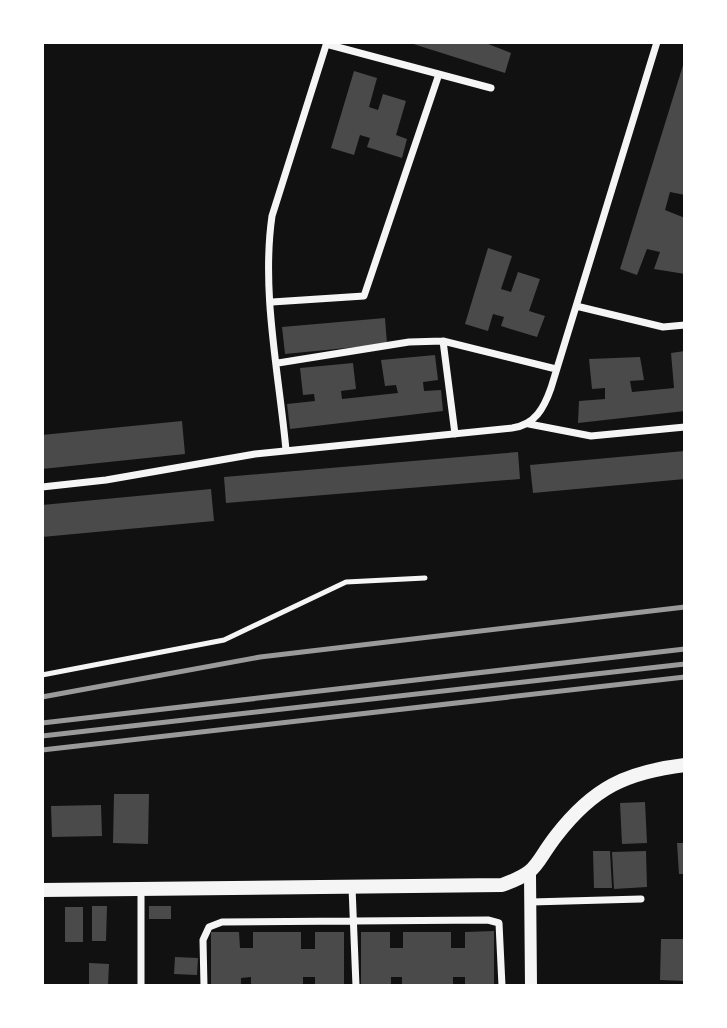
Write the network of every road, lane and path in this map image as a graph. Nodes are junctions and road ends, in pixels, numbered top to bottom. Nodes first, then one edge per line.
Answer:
1 (657, 42) edge
2 (327, 43) edge
3 (439, 74) junction
4 (491, 88) dead end
5 (272, 302) junction
6 (576, 306) junction
7 (685, 325) edge
8 (443, 341) junction
9 (278, 363) junction
10 (556, 369) junction
11 (529, 424) junction
12 (685, 426) edge
13 (455, 434) junction
14 (286, 450) junction
15 (42, 487) edge
16 (425, 578) dead end
17 (42, 675) edge
18 (685, 765) edge
19 (530, 875) junction
20 (352, 887) junction
21 (141, 888) junction
22 (42, 890) edge
23 (641, 899) dead end
24 (531, 902) junction
25 (354, 921) junction
26 (141, 986) edge
27 (204, 986) edge
28 (356, 986) edge
29 (502, 986) edge
30 (531, 986) edge

1 - 6 street
2 - 3 street
2 - 5 street
3 - 4 street
3 - 5 street
5 - 9 street
6 - 7 street
6 - 10 street
8 - 9 street
8 - 10 street
8 - 13 street
9 - 14 street
10 - 11 street
11 - 12 street
11 - 13 street
13 - 14 street
14 - 15 street
16 - 17 lane
18 - 19 main road
19 - 20 main road
19 - 24 street
20 - 21 main road
20 - 25 street
21 - 22 main road
21 - 26 street
23 - 24 street
24 - 30 street
25 - 27 street
25 - 28 street
25 - 29 street

